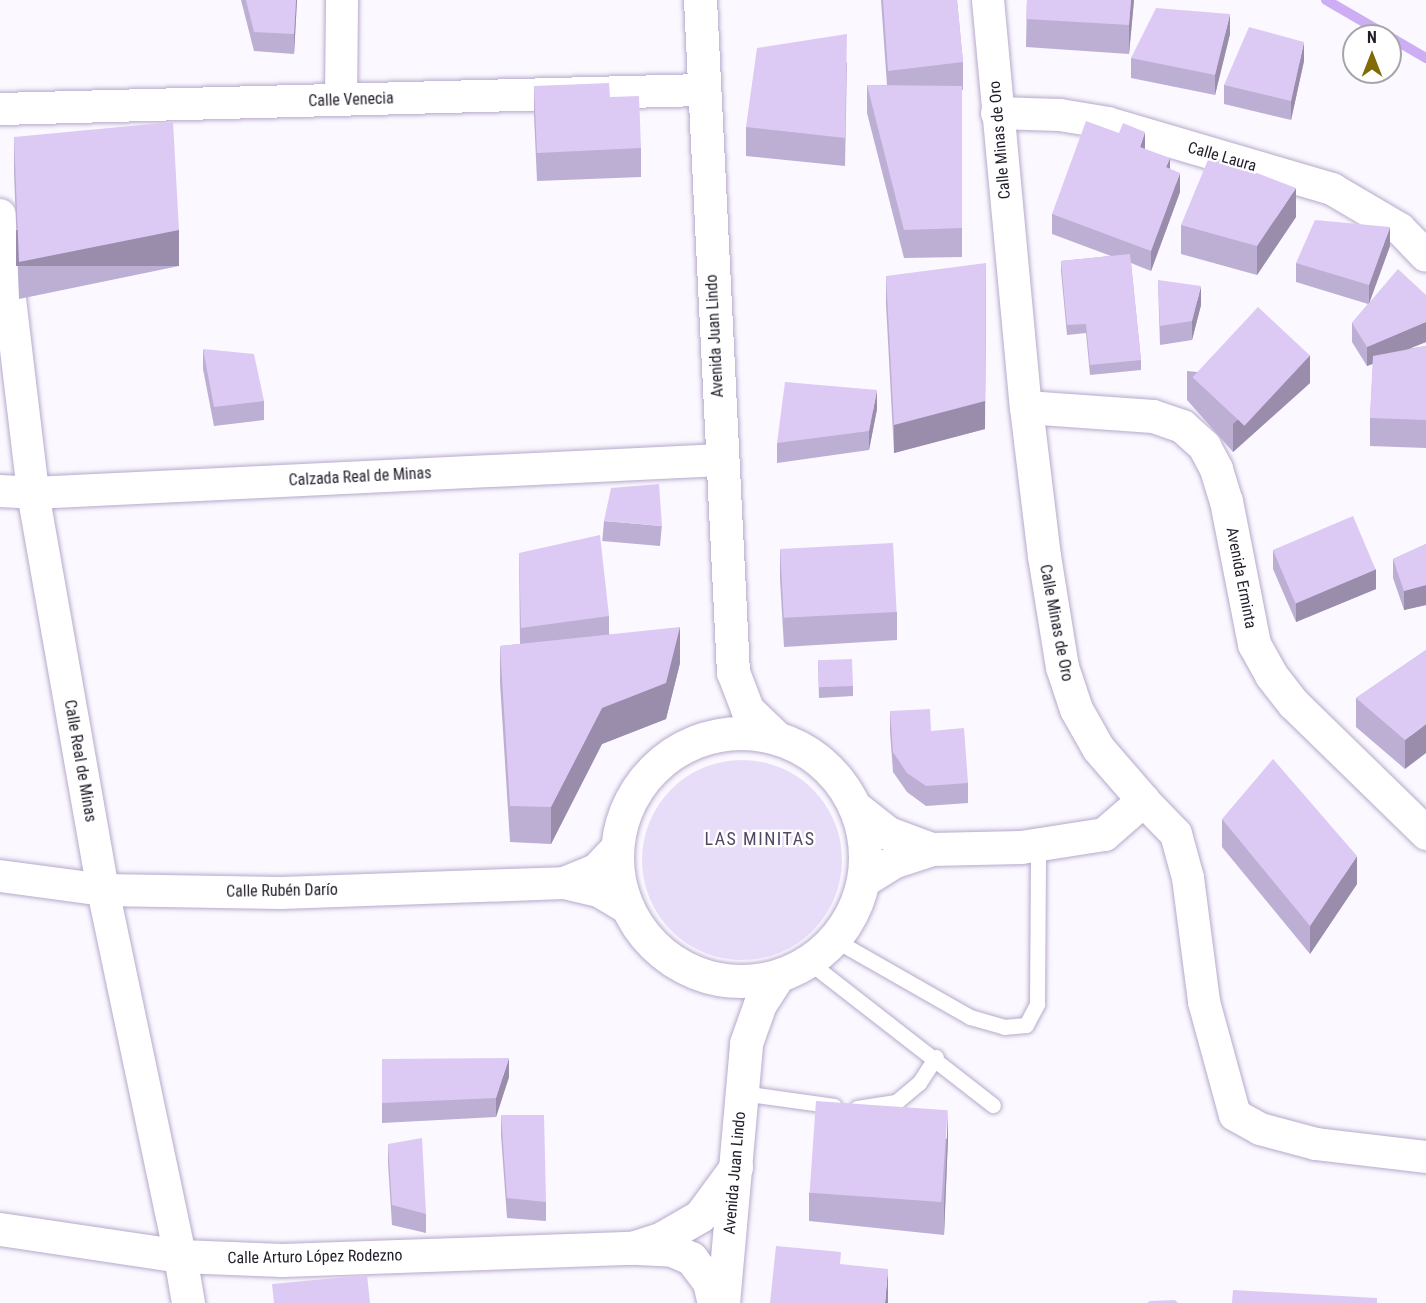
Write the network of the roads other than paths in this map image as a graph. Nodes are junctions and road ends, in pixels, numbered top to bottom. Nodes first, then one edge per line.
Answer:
1 (342, 0) edge
2 (700, 0) edge
3 (988, 0) edge
4 (703, 90) junction
5 (341, 100) junction
6 (0, 109) edge
7 (997, 113) junction
8 (0, 215) edge
9 (1426, 256) edge
10 (1026, 407) junction
11 (721, 460) junction
12 (0, 491) edge
13 (33, 493) junction
14 (733, 672) junction
15 (777, 738) junction
16 (694, 742) junction
17 (1143, 800) junction
18 (855, 807) junction
19 (1426, 833) edge
20 (1038, 844) junction
21 (616, 849) junction
22 (931, 849) junction
23 (0, 876) edge
24 (864, 880) junction
25 (564, 883) junction
26 (103, 890) junction
27 (627, 908) junction
28 (834, 940) junction
29 (809, 962) junction
30 (778, 976) junction
31 (713, 978) junction
32 (746, 1043) junction
33 (936, 1057) junction
34 (742, 1093) junction
35 (993, 1105) dead end
36 (1426, 1157) edge
37 (736, 1167) junction
38 (0, 1229) edge
39 (632, 1248) junction
40 (180, 1256) junction
41 (188, 1303) edge
42 (714, 1303) edge
43 (723, 1303) edge

1 - 5 street
2 - 4 street, Avenida Juan Lindo
3 - 7 street, Calle Minas de Oro
4 - 5 street, Calle Venecia
4 - 11 street, Avenida Juan Lindo
5 - 6 street, Calle Venecia
7 - 9 street, Calle Laura
7 - 10 street, Calle Minas de Oro
8 - 13 street, Calle Real de Minas
10 - 17 street, Calle Minas de Oro
10 - 19 street, Avenida Erminta
11 - 13 street, Calzada Real de Minas
11 - 14 street, Avenida Juan Lindo
12 - 13 street, Calzada Real de Minas
13 - 26 street, Calle Real de Minas
14 - 15 street, Avenida Juan Lindo
14 - 16 street, Avenida Juan Lindo
15 - 16 street
15 - 18 street
16 - 21 street
17 - 20 street
17 - 36 street, Calle Minas de Oro
18 - 22 street
18 - 24 street
20 - 22 street
20 - 28 lane
21 - 25 street, Calle Rubén Darío
21 - 27 street
22 - 24 street
23 - 26 street, Calle Rubén Darío
24 - 28 street
25 - 26 street, Calle Rubén Darío
25 - 27 street, Calle Rubén Darío
26 - 40 street, Calle Real de Minas
27 - 31 street
28 - 29 street
29 - 30 street
29 - 33 lane
30 - 31 street
30 - 32 street, Avenida Juan Lindo
31 - 32 street, Avenida Juan Lindo
32 - 34 street, Avenida Juan Lindo
33 - 34 lane
33 - 35 lane
34 - 37 street, Avenida Juan Lindo
37 - 39 street, Calle Arturo López Rodezno
37 - 43 street, Avenida Juan Lindo
38 - 40 street, Calle Arturo López Rodezno
39 - 40 street, Calle Arturo López Rodezno
39 - 42 street, Calle Arturo López Rodezno
40 - 41 street, Calle Real de Minas

